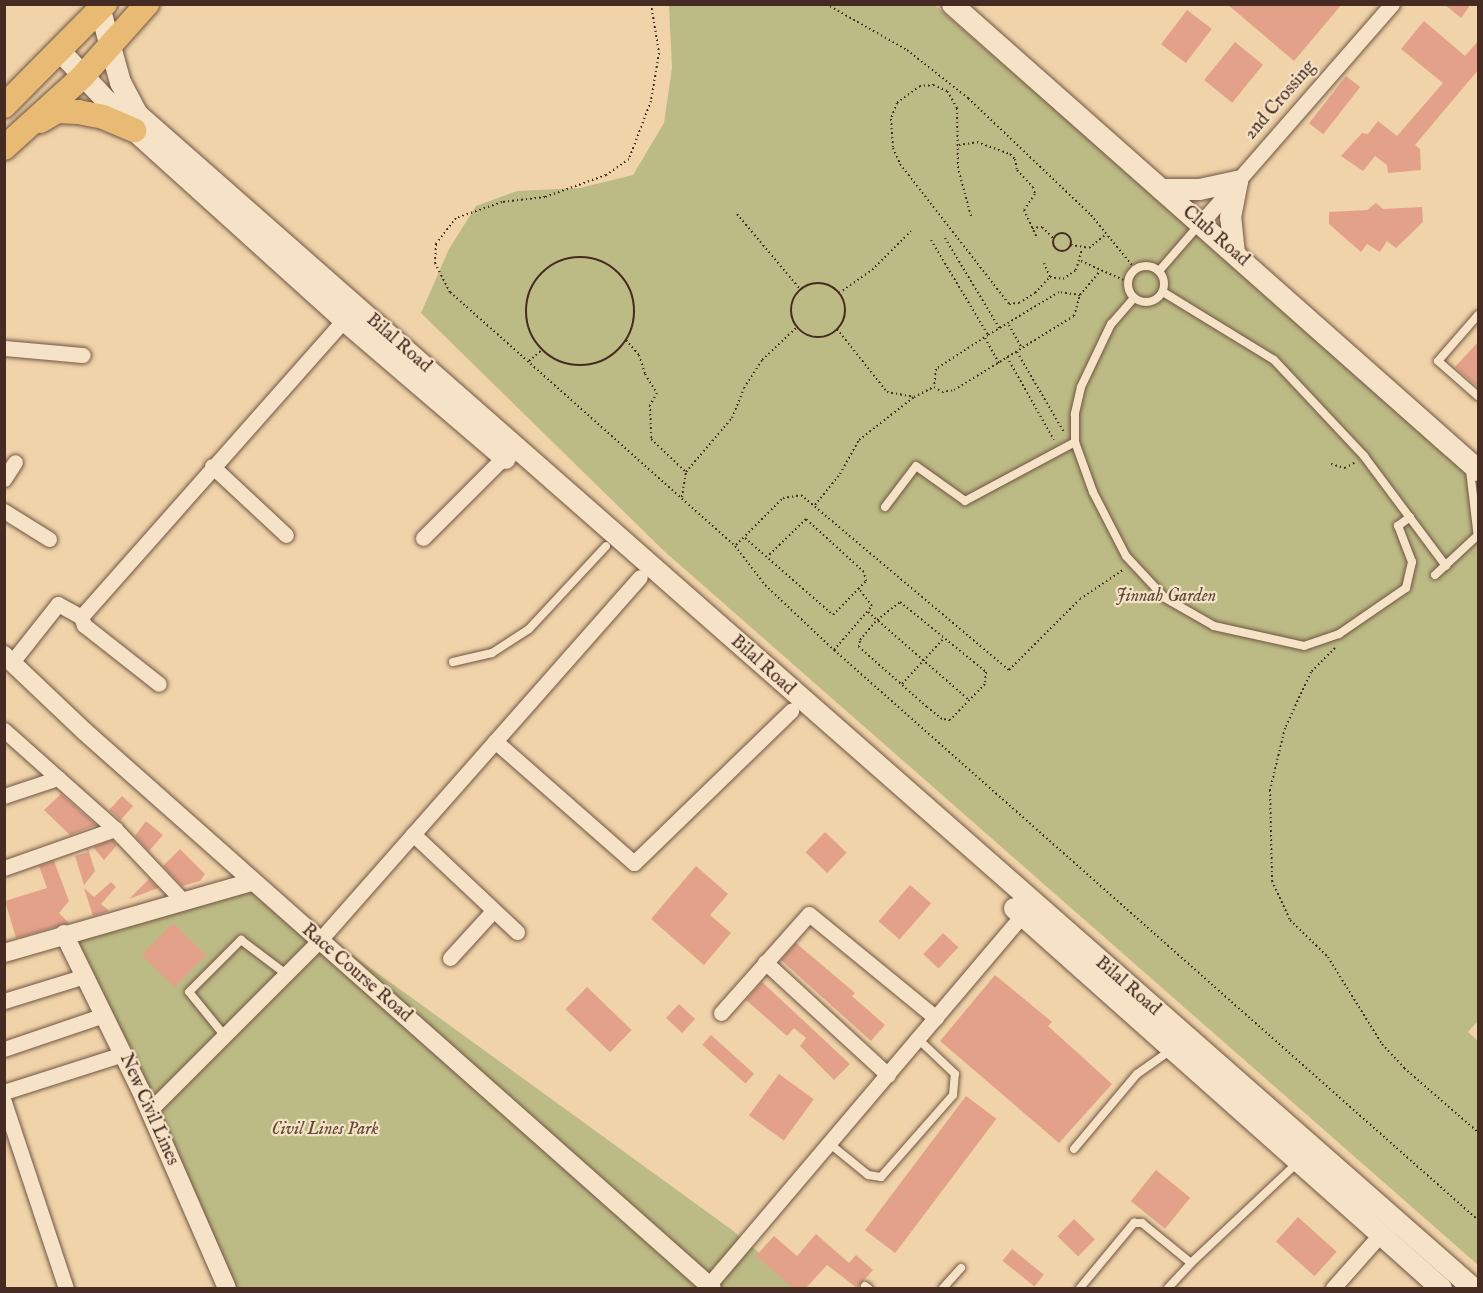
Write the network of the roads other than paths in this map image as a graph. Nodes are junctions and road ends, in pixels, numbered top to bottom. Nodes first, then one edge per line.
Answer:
1 (147, 4) edge
2 (952, 4) edge
3 (1387, 6) edge
4 (102, 7) edge
5 (109, 49) junction
6 (59, 51) junction
7 (82, 77) junction
8 (4, 106) edge
9 (24, 129) junction
10 (134, 130) junction
11 (4, 148) edge
12 (1237, 181) junction
13 (1161, 189) junction
14 (1200, 224) junction
15 (1234, 253) junction
16 (1159, 272) junction
17 (1163, 291) junction
18 (1134, 297) junction
19 (1479, 315) edge
20 (344, 320) junction
21 (4, 348) edge
22 (83, 355) dead end
23 (1479, 396) edge
24 (1073, 443) junction
25 (504, 457) junction
26 (15, 462) dead end
27 (1472, 464) edge
28 (212, 466) junction
29 (4, 479) edge
30 (885, 507) dead end
31 (4, 510) edge
32 (1410, 517) junction
33 (286, 535) dead end
34 (1478, 537) edge
35 (423, 538) dead end
36 (49, 539) dead end
37 (606, 546) junction
38 (1446, 566) junction
39 (1435, 575) dead end
40 (640, 577) junction
41 (81, 618) junction
42 (8, 658) edge
43 (453, 662) dead end
44 (159, 684) dead end
45 (791, 711) junction
46 (4, 730) edge
47 (495, 741) junction
48 (57, 778) junction
49 (4, 796) edge
50 (115, 829) junction
51 (413, 834) junction
52 (4, 868) edge
53 (252, 882) junction
54 (183, 901) junction
55 (492, 912) junction
56 (1022, 916) junction
57 (517, 932) dead end
58 (64, 934) junction
59 (319, 941) junction
60 (4, 953) edge
61 (450, 958) dead end
62 (765, 962) junction
63 (286, 974) junction
64 (85, 976) junction
65 (4, 1001) edge
66 (721, 1013) dead end
67 (104, 1015) junction
68 (936, 1018) junction
69 (224, 1035) junction
70 (918, 1039) junction
71 (4, 1049) edge
72 (1172, 1050) junction
73 (123, 1054) junction
74 (888, 1075) junction
75 (4, 1092) edge
76 (4, 1102) edge
77 (149, 1111) junction
78 (830, 1144) junction
79 (1074, 1149) dead end
80 (1298, 1162) junction
81 (1380, 1236) junction
82 (1191, 1263) junction
83 (961, 1268) dead end
84 (66, 1288) edge
85 (227, 1288) edge
86 (709, 1288) edge
87 (943, 1288) edge
88 (1080, 1288) edge
89 (1168, 1288) edge
90 (1333, 1288) edge
91 (1441, 1288) edge
92 (1473, 1288) edge

1 - 5 main road
2 - 13 main road, Club Road
3 - 12 street, 2nd Crossing
4 - 5 main road, Bilal Road
4 - 6 main road
5 - 7 main road
5 - 92 main road, Bilal Road
6 - 7 main road, Bilal Road
6 - 8 main road
7 - 9 main road
7 - 10 main road, Bilal Road
9 - 10 main road
9 - 11 main road
10 - 20 main road, Bilal Road
12 - 13 main road
12 - 14 street, 2nd Crossing
12 - 15 main road
13 - 14 main road, Club Road
14 - 15 main road, Club Road
14 - 16 lane
15 - 27 main road, Club Road
16 - 17 lane
16 - 18 lane
17 - 18 lane
17 - 32 lane
18 - 24 lane
19 - 23 lane
20 - 25 main road, Bilal Road
20 - 28 street
21 - 22 street
24 - 30 lane
24 - 32 lane
25 - 35 street
25 - 37 main road, Bilal Road
26 - 29 street
27 - 34 lane
28 - 33 street
28 - 41 street
31 - 36 street
32 - 38 lane
34 - 38 lane
37 - 40 main road, Bilal Road
37 - 43 lane
38 - 39 lane
40 - 45 main road, Bilal Road
40 - 47 street
41 - 42 street
41 - 44 street
42 - 53 street, Race Course Road
45 - 47 street
45 - 56 main road, Bilal Road
46 - 48 street
47 - 51 street
48 - 49 street
48 - 50 street
50 - 52 street
50 - 54 street
51 - 55 street
51 - 59 street
53 - 54 street
53 - 59 street, Race Course Road
54 - 58 street
55 - 57 street
55 - 61 street
56 - 68 street
56 - 72 main road, Bilal Road
58 - 60 street
58 - 64 street, New Civil Lines
59 - 63 street
59 - 86 street, Race Course Road
62 - 66 street
62 - 68 street
62 - 74 street
63 - 69 street
63 - 69 lane
64 - 65 street
64 - 67 street, New Civil Lines
67 - 71 street
67 - 73 street, New Civil Lines
68 - 70 street
69 - 77 street
70 - 74 street
70 - 78 lane
72 - 79 lane
72 - 80 main road, Bilal Road
73 - 75 street
73 - 77 street, New Civil Lines
74 - 78 street
76 - 84 street
77 - 85 street, New Civil Lines
78 - 86 street
80 - 81 main road, Bilal Road
80 - 82 lane
81 - 90 street
81 - 91 main road, Bilal Road
82 - 88 lane
82 - 89 lane
83 - 87 lane

